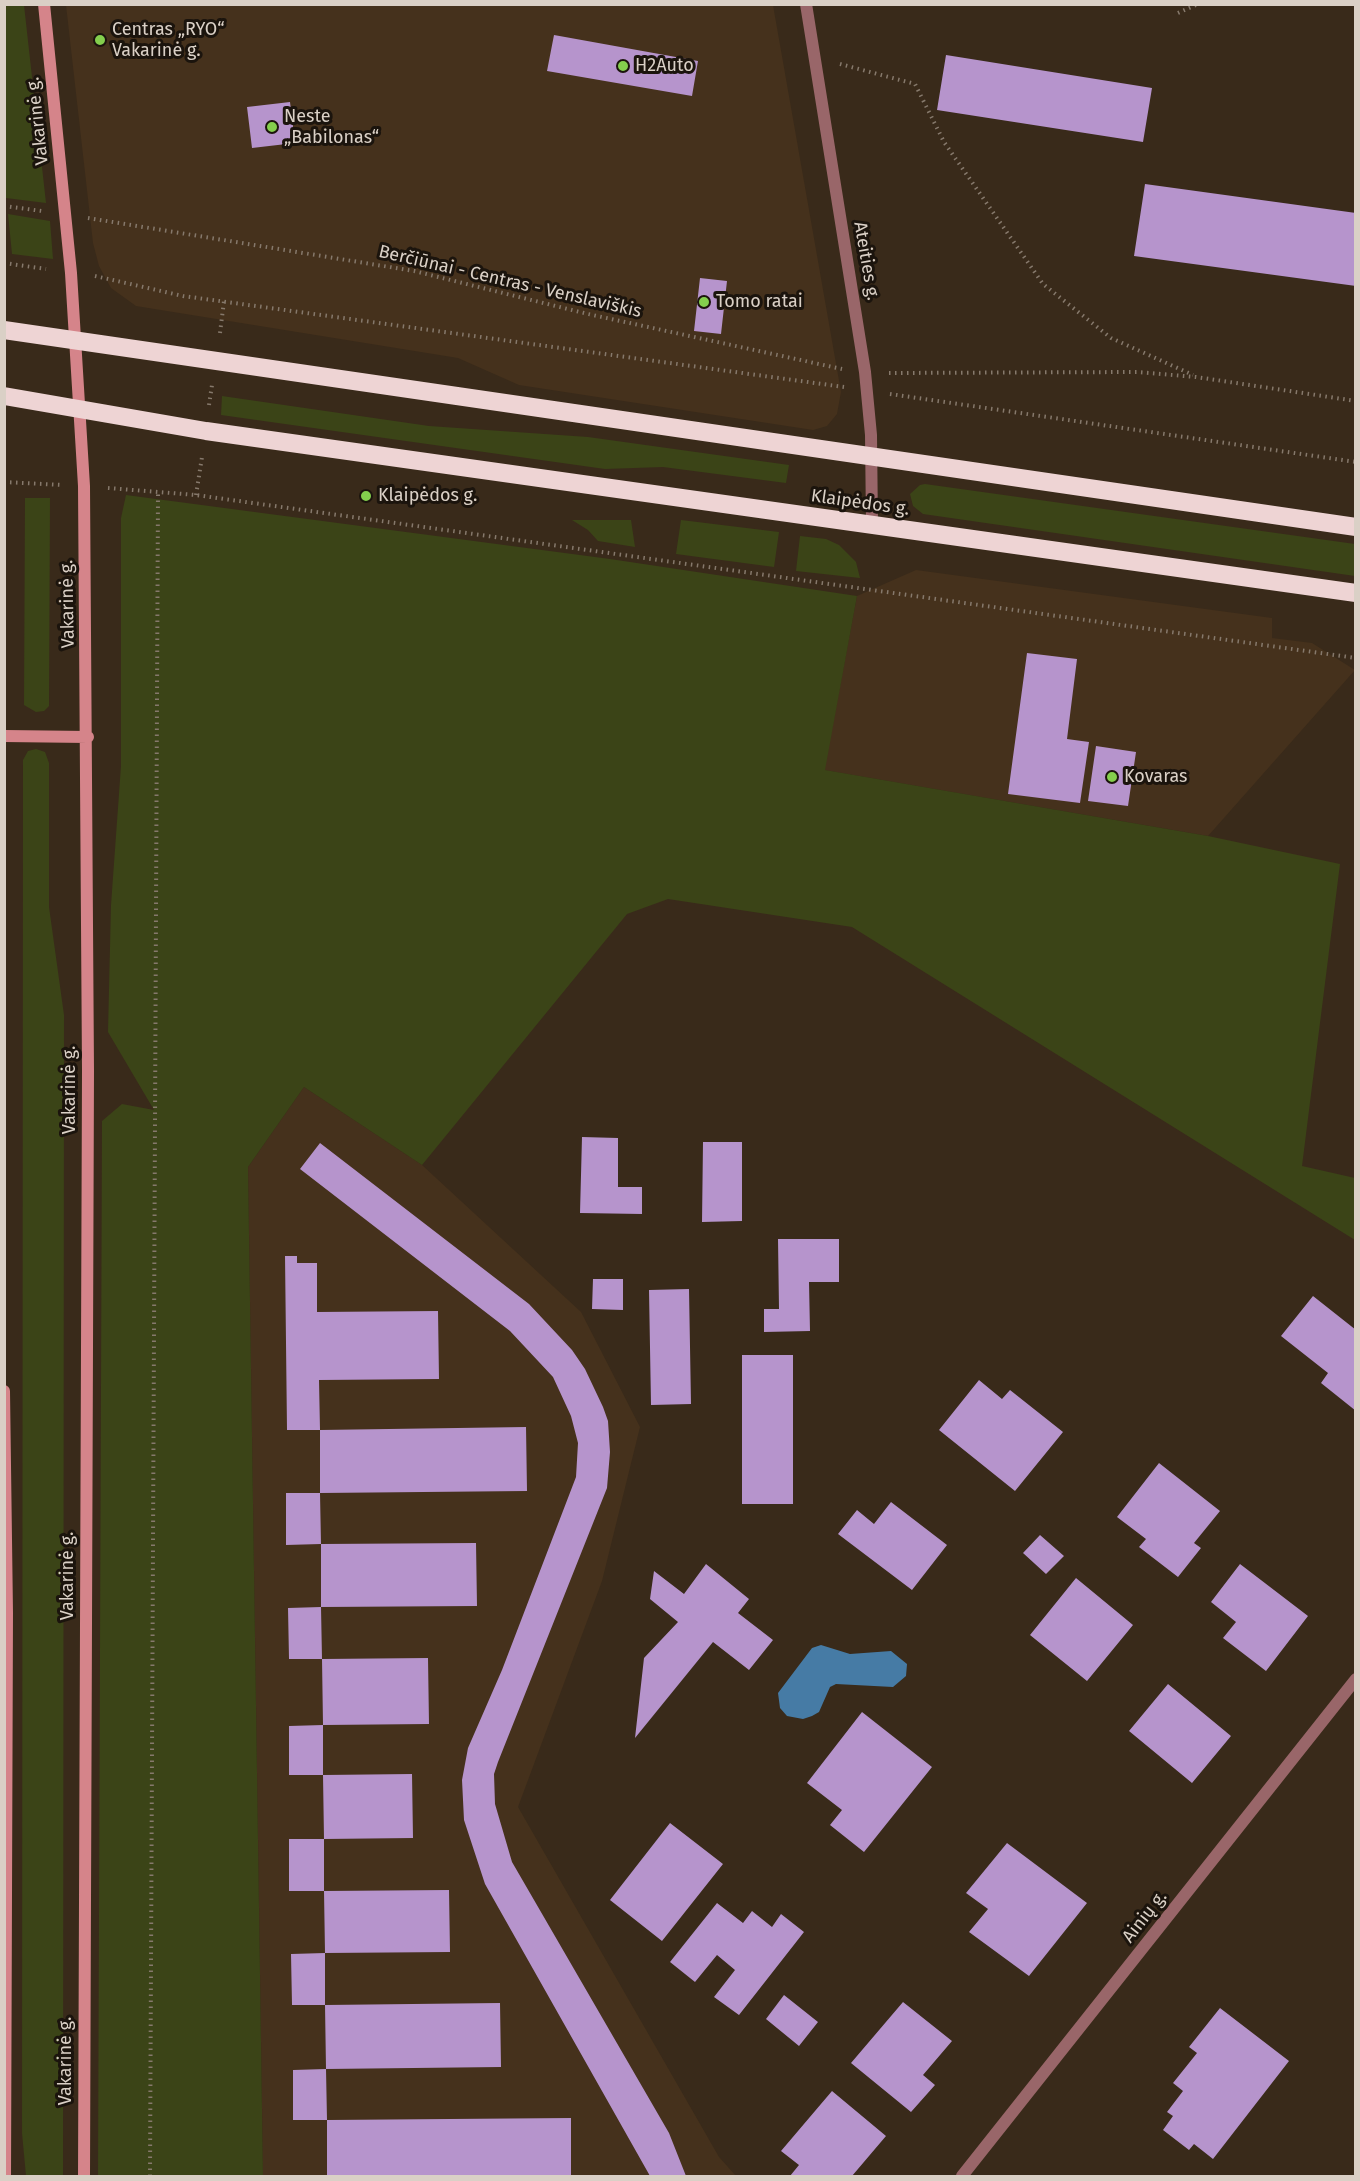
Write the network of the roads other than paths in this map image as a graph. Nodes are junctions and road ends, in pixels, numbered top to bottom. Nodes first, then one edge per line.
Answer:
1 (44, 4) edge
2 (806, 4) edge
3 (4, 330) edge
4 (75, 340) junction
5 (4, 396) edge
6 (80, 409) junction
7 (870, 456) junction
8 (872, 525) junction
9 (1356, 527) edge
10 (1356, 593) edge
11 (4, 736) edge
12 (88, 737) junction
13 (4, 1391) edge
14 (1356, 1679) edge
15 (5, 2176) edge
16 (84, 2176) edge
17 (962, 2176) edge

1 - 4 main road, Vakarinė g.
2 - 7 street, Ateities g.
3 - 4 highway
4 - 6 main road, Vakarinė g.
4 - 7 highway
5 - 6 highway, Klaipėdos g.
6 - 8 highway, Klaipėdos g.
6 - 12 main road, Vakarinė g.
7 - 8 street, Ateities g.
7 - 9 highway
8 - 10 highway, Klaipėdos g.
11 - 12 main road
12 - 16 main road, Vakarinė g.
13 - 15 main road
14 - 17 street, Ainių g.

